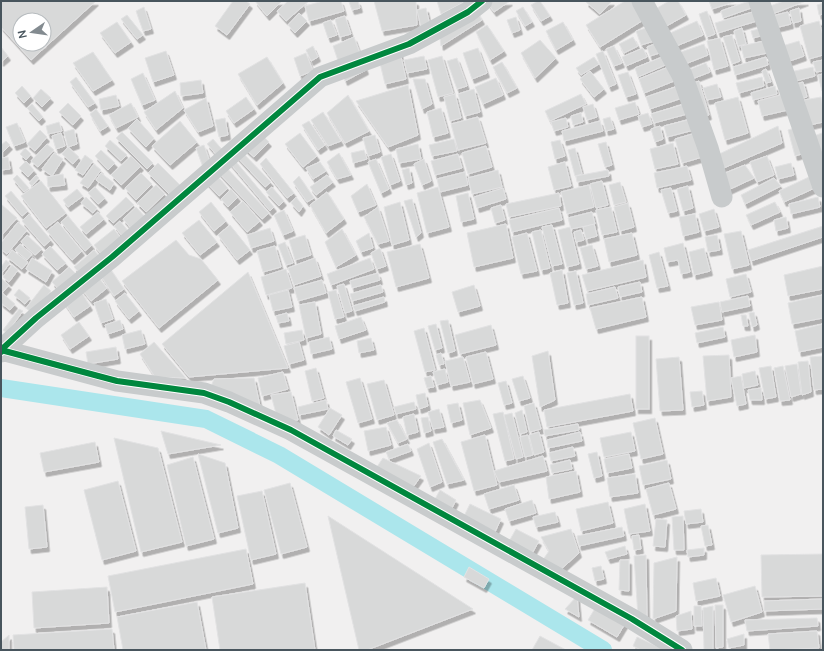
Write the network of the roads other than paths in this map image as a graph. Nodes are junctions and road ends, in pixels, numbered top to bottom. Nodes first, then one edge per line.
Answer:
1 (482, 1) edge
2 (642, 1) edge
3 (759, 1) edge
4 (823, 187) edge
5 (722, 197) dead end
6 (1, 351) edge
7 (682, 650) edge

1 - 6 street
2 - 5 street
3 - 4 street
6 - 7 street

